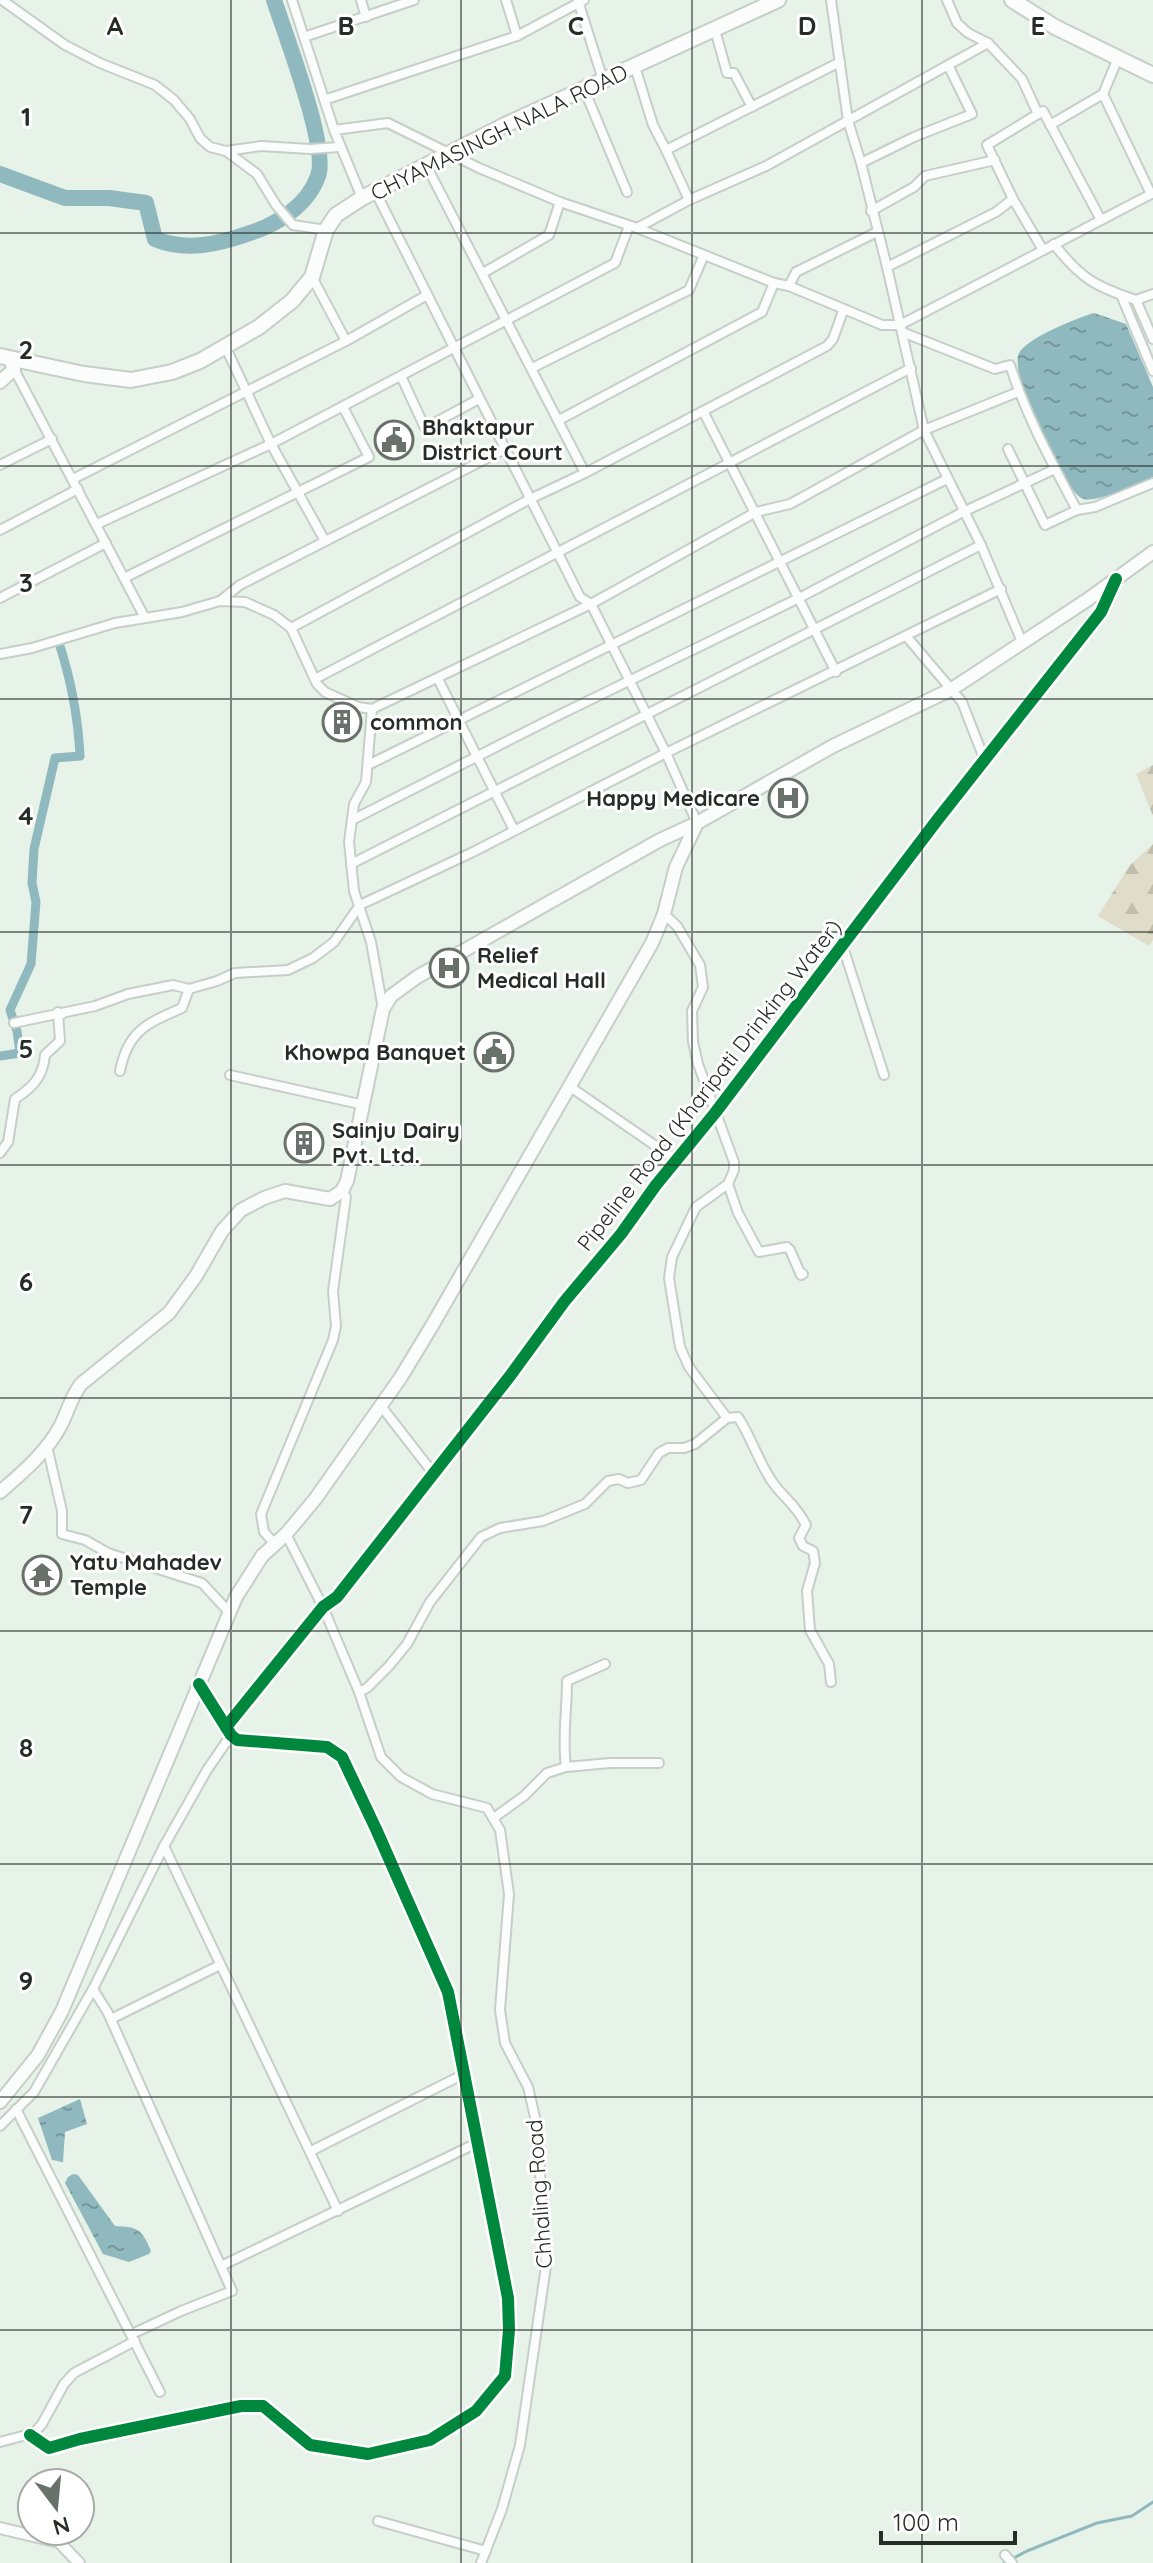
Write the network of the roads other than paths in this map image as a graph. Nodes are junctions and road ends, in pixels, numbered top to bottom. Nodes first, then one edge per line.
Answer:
1 (2, 0) edge
2 (292, 0) edge
3 (361, 0) edge
4 (414, 0) edge
5 (506, 0) edge
6 (778, 0) edge
7 (831, 0) edge
8 (947, 0) edge
9 (1012, 0) edge
10 (580, 1) edge
11 (366, 17) junction
12 (715, 30) junction
13 (517, 36) junction
14 (304, 37) junction
15 (988, 43) junction
16 (1118, 58) junction
17 (840, 62) junction
18 (948, 65) junction
19 (635, 67) junction
20 (1153, 75) edge
21 (603, 80) junction
22 (584, 89) junction
23 (1103, 94) junction
24 (324, 100) junction
25 (752, 107) junction
26 (1038, 114) junction
27 (848, 121) junction
28 (1050, 125) junction
29 (334, 130) junction
30 (335, 147) junction
31 (666, 150) junction
32 (226, 151) junction
33 (448, 152) junction
34 (995, 160) junction
35 (861, 163) junction
36 (426, 165) junction
37 (627, 192) dead end
38 (368, 194) junction
39 (1152, 194) edge
40 (1013, 199) junction
41 (689, 200) junction
42 (560, 202) junction
43 (871, 211) junction
44 (1101, 220) junction
45 (633, 227) junction
46 (326, 230) junction
47 (877, 232) junction
48 (1054, 244) junction
49 (1043, 250) junction
50 (704, 255) junction
51 (887, 267) junction
52 (483, 273) junction
53 (312, 277) junction
54 (774, 283) junction
55 (789, 286) junction
56 (1153, 294) edge
57 (427, 295) junction
58 (1121, 295) junction
59 (1136, 300) junction
60 (843, 311) junction
61 (507, 320) junction
62 (901, 328) junction
63 (1153, 339) edge
64 (346, 341) junction
65 (226, 348) junction
66 (454, 348) junction
67 (8, 361) edge
68 (532, 368) junction
69 (911, 368) junction
70 (1153, 371) edge
71 (401, 376) junction
72 (0, 382) edge
73 (245, 390) junction
74 (1018, 392) junction
75 (479, 399) junction
76 (343, 407) junction
77 (703, 411) junction
78 (559, 420) junction
79 (924, 430) junction
80 (52, 439) junction
81 (271, 444) junction
82 (505, 449) junction
83 (1008, 449) dead end
84 (731, 463) junction
85 (0, 465) edge
86 (1055, 469) junction
87 (585, 473) junction
88 (73, 479) junction
89 (947, 479) junction
90 (1025, 483) junction
91 (1153, 483) edge
92 (78, 489) junction
93 (296, 491) junction
94 (530, 499) junction
95 (1077, 510) junction
96 (756, 512) junction
97 (963, 512) junction
98 (97, 524) junction
99 (0, 530) edge
100 (325, 541) junction
101 (106, 543) junction
102 (981, 545) junction
103 (1153, 552) edge
104 (558, 553) junction
105 (781, 562) junction
106 (124, 578) junction
107 (1116, 579) junction
108 (1001, 589) junction
109 (0, 598) edge
110 (799, 598) junction
111 (220, 601) junction
112 (591, 604) junction
113 (145, 618) junction
114 (291, 628) junction
115 (815, 630) junction
116 (907, 637) junction
117 (1022, 642) junction
118 (612, 647) junction
119 (0, 654) edge
120 (836, 672) junction
121 (315, 679) junction
122 (438, 679) junction
123 (630, 680) junction
124 (952, 689) junction
125 (372, 709) junction
126 (646, 713) junction
127 (460, 720) junction
128 (666, 753) junction
129 (478, 758) junction
130 (985, 761) junction
131 (368, 765) junction
132 (494, 792) junction
133 (352, 820) junction
134 (697, 823) junction
135 (514, 830) junction
136 (351, 864) junction
137 (360, 905) junction
138 (664, 914) junction
139 (843, 947) junction
140 (189, 989) junction
141 (383, 1009) junction
142 (58, 1012) junction
143 (68, 1016) dead end
144 (14, 1023) dead end
145 (120, 1071) dead end
146 (230, 1075) dead end
147 (884, 1075) dead end
148 (569, 1086) junction
149 (364, 1105) junction
150 (715, 1113) junction
151 (0, 1153) edge
152 (676, 1160) junction
153 (728, 1184) junction
154 (342, 1191) junction
155 (803, 1274) dead end
156 (381, 1406) junction
157 (727, 1418) junction
158 (47, 1446) junction
159 (433, 1473) junction
160 (0, 1492) edge
161 (286, 1534) junction
162 (275, 1544) junction
163 (323, 1607) junction
164 (229, 1612) junction
165 (605, 1664) dead end
166 (831, 1682) dead end
167 (199, 1684) junction
168 (359, 1692) junction
169 (229, 1731) junction
170 (659, 1763) dead end
171 (566, 1767) junction
172 (495, 1817) junction
173 (164, 1846) junction
174 (220, 1965) junction
175 (93, 1989) junction
176 (111, 2019) junction
177 (464, 2074) junction
178 (0, 2102) edge
179 (16, 2109) junction
180 (0, 2126) edge
181 (479, 2142) junction
182 (311, 2151) junction
183 (338, 2211) junction
184 (221, 2266) junction
185 (134, 2337) junction
186 (160, 2392) dead end
187 (30, 2435) junction
188 (0, 2442) edge
189 (378, 2521) dead end
190 (0, 2528) edge
191 (486, 2551) junction
192 (1005, 2555) dead end
193 (79, 2563) edge
194 (481, 2563) edge
195 (1012, 2563) edge

1 - 32 street
2 - 14 street
3 - 11 street
4 - 11 street
5 - 13 street
6 - 12 main road, CHYAMASINGH NALA ROAD
7 - 17 street
8 - 15 street
9 - 16 main road
10 - 13 street
10 - 21 street
11 - 14 street
12 - 19 main road, CHYAMASINGH NALA ROAD
12 - 25 street
13 - 24 street
14 - 24 street
15 - 18 street
15 - 26 street
16 - 20 main road
16 - 23 street
17 - 25 street
17 - 27 street
18 - 27 street
18 - 35 street
19 - 21 main road, CHYAMASINGH NALA ROAD
19 - 31 street
21 - 22 main road, CHYAMASINGH NALA ROAD
22 - 33 main road, CHYAMASINGH NALA ROAD
22 - 37 street
23 - 28 street
23 - 39 street
24 - 29 street
25 - 31 street
26 - 28 street
26 - 34 street
27 - 35 street
27 - 41 street
28 - 44 street
29 - 30 street
29 - 33 street
30 - 32 street
30 - 38 street
31 - 41 street
32 - 46 street
33 - 36 main road, CHYAMASINGH NALA ROAD
33 - 42 street
34 - 40 street
34 - 43 street
35 - 43 street
36 - 38 main road, CHYAMASINGH NALA ROAD
36 - 52 street
38 - 46 main road, CHYAMASINGH NALA ROAD
38 - 57 street
39 - 44 street
40 - 49 street
40 - 51 street
41 - 45 street
42 - 45 street
42 - 52 street
43 - 47 street
44 - 48 street
45 - 50 street
45 - 61 street
46 - 53 main road, CHYAMASINGH NALA ROAD
47 - 51 street
47 - 55 street
48 - 49 street
48 - 58 street
49 - 62 street
50 - 54 street
50 - 68 street
51 - 62 street
52 - 61 street
53 - 64 street
53 - 65 main road, CHYAMASINGH NALA ROAD
54 - 55 street
54 - 78 street
55 - 60 street
56 - 59 street
57 - 64 street
57 - 66 street
58 - 59 street
58 - 70 street
59 - 63 street
60 - 62 street
60 - 77 street
61 - 66 street
61 - 68 street
62 - 69 street
62 - 74 street
64 - 73 street
65 - 67 main road, CHYAMASINGH NALA ROAD
65 - 73 street
66 - 71 street
66 - 75 street
67 - 72 main road
67 - 80 street
68 - 78 street
69 - 79 street
69 - 84 street
71 - 75 street
71 - 76 street
73 - 81 street
73 - 88 street
74 - 79 street
74 - 86 street
75 - 82 street
76 - 81 street
76 - 93 street
77 - 84 street
77 - 87 street
78 - 87 street
79 - 89 street
79 - 96 street
80 - 85 street
80 - 88 street
81 - 93 street
81 - 98 street
82 - 94 street
82 - 100 street
83 - 90 street
84 - 96 street
84 - 104 street
86 - 90 street
86 - 95 street
87 - 94 street
88 - 92 street
89 - 97 street
89 - 105 street
90 - 95 street
90 - 97 street
91 - 95 street
92 - 98 street
92 - 99 street
93 - 100 street
93 - 106 street
94 - 104 street
94 - 114 street
96 - 105 street
96 - 112 street
97 - 102 street
97 - 110 street
98 - 101 street
100 - 111 street
101 - 106 street
101 - 109 street
102 - 108 street
102 - 115 street
103 - 107 main road
104 - 112 street
104 - 121 street
105 - 110 street
105 - 118 street
106 - 113 street
107 - 117 main road
107 - 130 street, Pipeline Road (Kharipati Drinking Water)
108 - 116 street
108 - 117 street
110 - 115 street
110 - 123 street
111 - 113 street
111 - 114 street
112 - 118 street
112 - 122 street
113 - 119 street
114 - 121 street
115 - 120 street
115 - 126 street
116 - 120 street
116 - 124 street
117 - 124 main road
118 - 123 street
118 - 127 street
120 - 128 street
121 - 125 street
122 - 125 street
122 - 127 street
123 - 126 street
123 - 129 street
124 - 130 street
124 - 134 main road
125 - 131 street
126 - 128 street
126 - 132 street
127 - 129 street
127 - 131 street
128 - 134 street
128 - 135 street
129 - 132 street
129 - 133 street
130 - 139 street, Pipeline Road (Kharipati Drinking Water)
131 - 133 street
132 - 135 street
132 - 136 street
133 - 136 street
134 - 138 main road
134 - 141 main road
135 - 137 street
136 - 137 street
137 - 140 street
137 - 141 street
138 - 148 main road
138 - 150 street
139 - 147 street
139 - 150 street, Pipeline Road (Kharipati Drinking Water)
140 - 142 street
140 - 145 street
141 - 149 main road
142 - 143 street
142 - 144 street
142 - 151 street
146 - 149 street
148 - 152 street
148 - 156 main road
149 - 154 main road
150 - 152 street, Pipeline Road (Kharipati Drinking Water)
150 - 153 street
152 - 159 street, Pipeline Road (Kharipati Drinking Water)
153 - 155 street
153 - 157 street
154 - 158 main road
154 - 162 street
156 - 159 street
156 - 161 main road
157 - 166 street
157 - 168 street
158 - 160 main road
158 - 164 street
159 - 163 street, Pipeline Road (Kharipati Drinking Water)
161 - 162 main road
161 - 163 street
162 - 164 main road
163 - 168 street
163 - 169 street, Pipeline Road (Kharipati Drinking Water)
164 - 167 main road
165 - 171 street
167 - 169 street
167 - 178 main road
168 - 172 street
169 - 173 street, Pipeline Road (Kharipati Drinking Water)
169 - 177 street
170 - 171 street
171 - 172 street
172 - 191 street, Chhaling Road
173 - 174 street
173 - 175 street, Pipeline Road (Kharipati Drinking Water)
174 - 176 street
174 - 182 street
175 - 176 street
175 - 179 street, Pipeline Road (Kharipati Drinking Water)
176 - 184 street
177 - 181 street
177 - 182 street
179 - 180 street, Pipeline Road (Kharipati Drinking Water)
179 - 185 street
181 - 183 street
181 - 187 street
182 - 183 street
183 - 184 street
184 - 185 street
185 - 186 street
185 - 187 street
187 - 188 street
189 - 191 street
190 - 193 street
191 - 194 street, Chhaling Road
192 - 195 street

